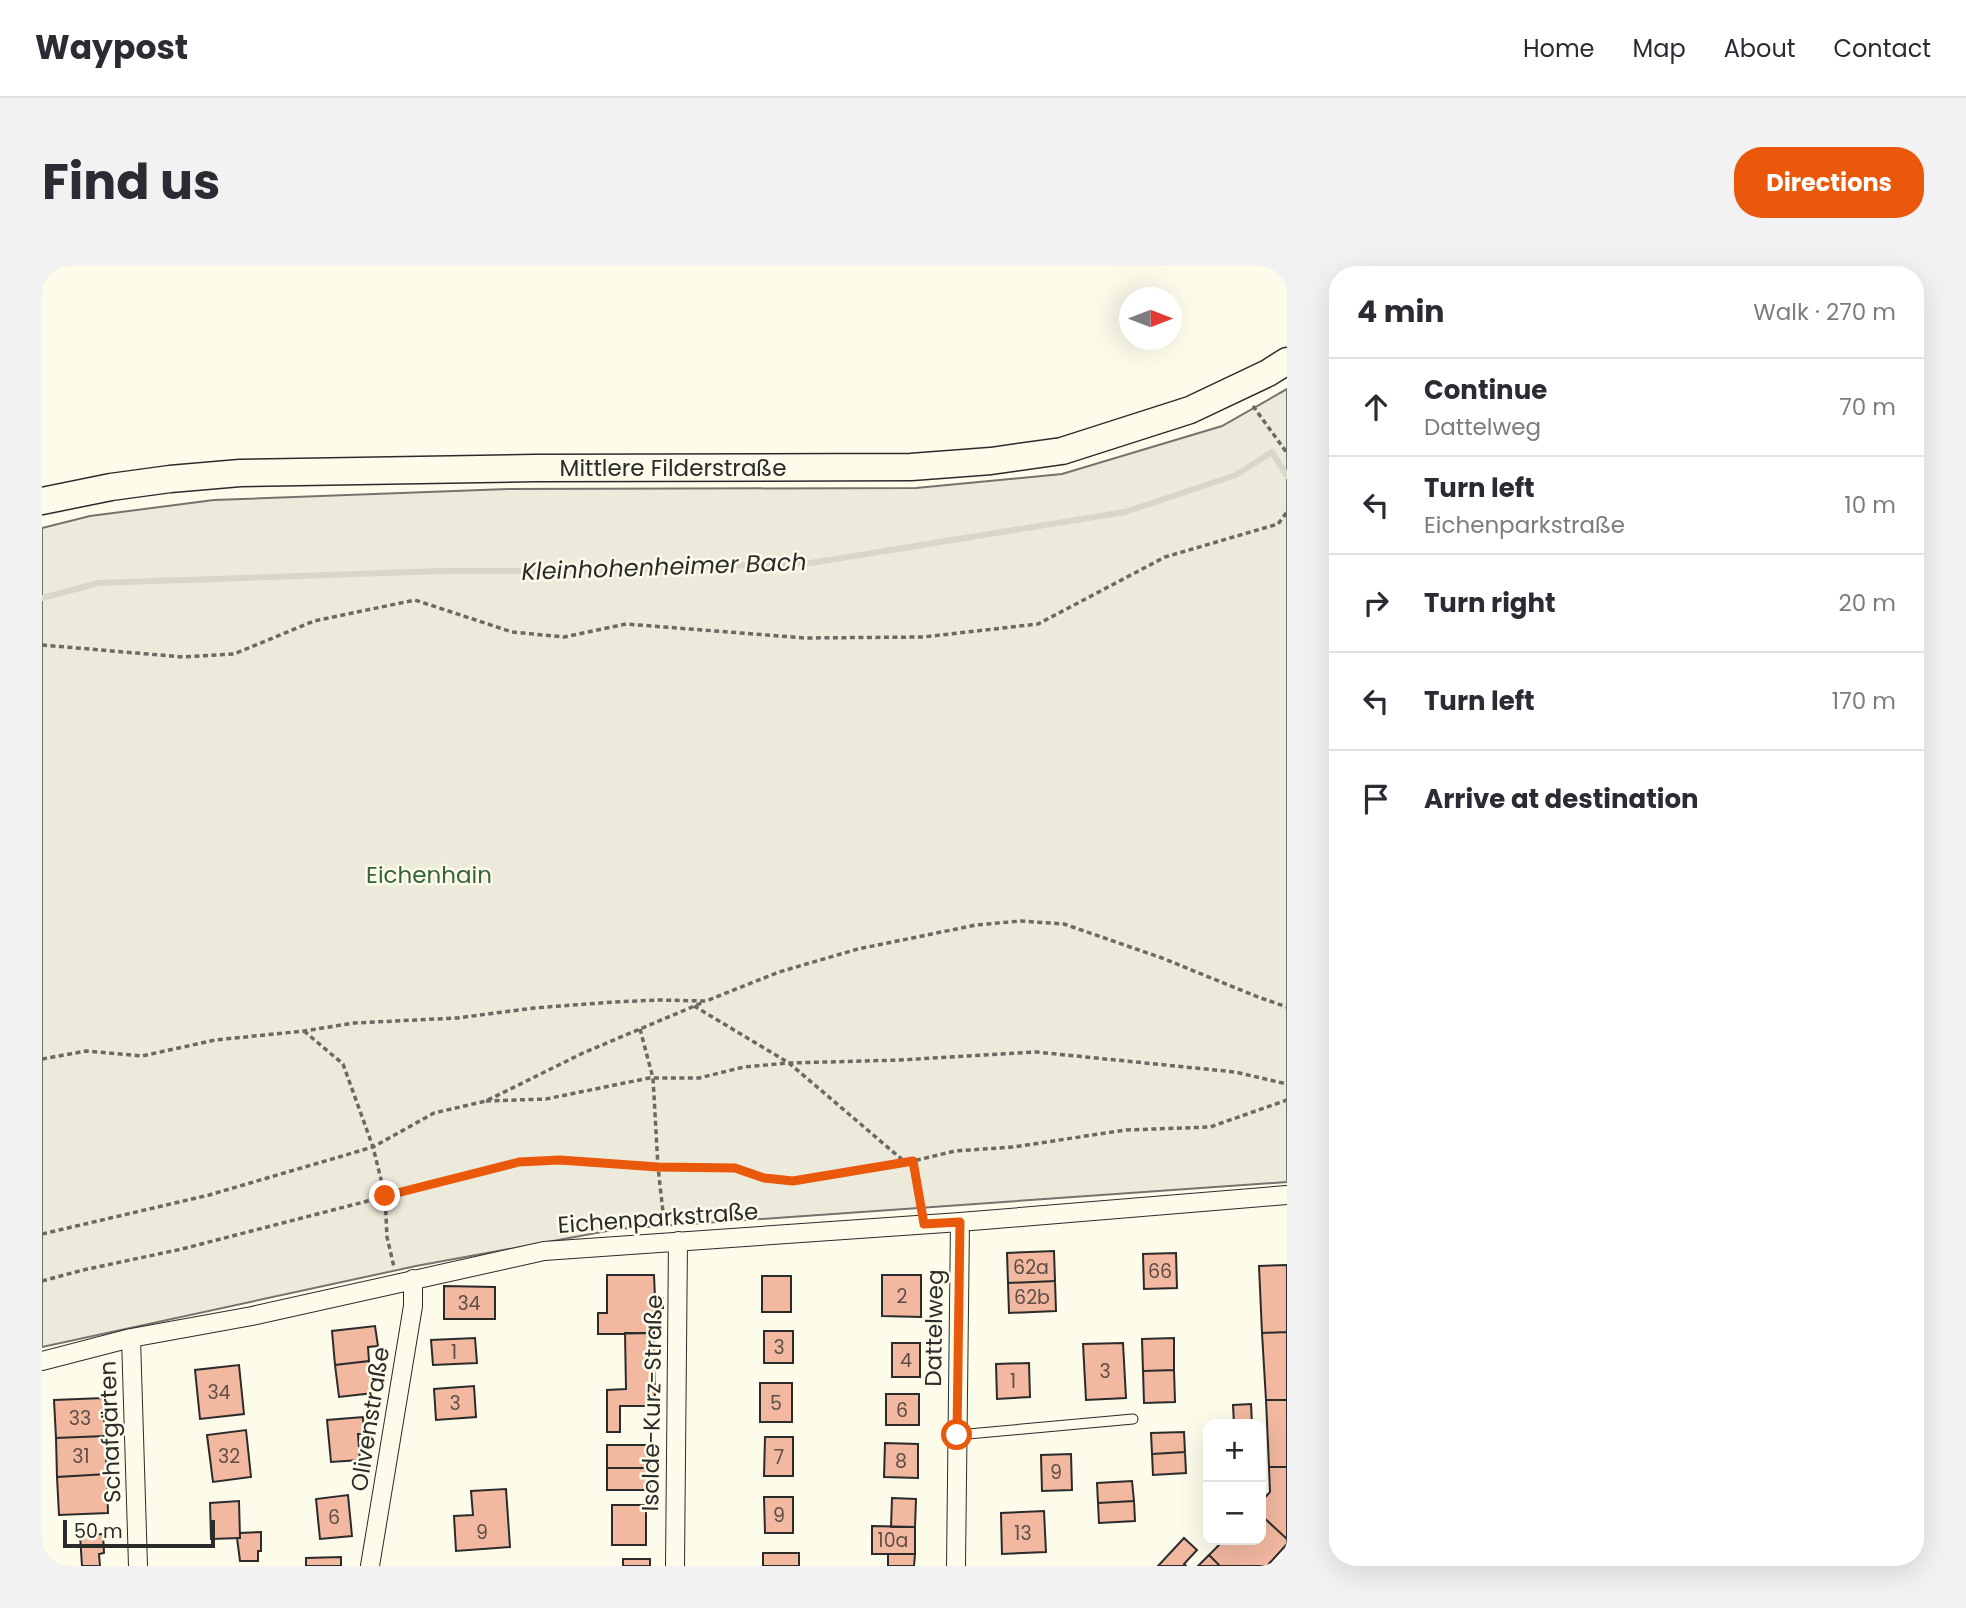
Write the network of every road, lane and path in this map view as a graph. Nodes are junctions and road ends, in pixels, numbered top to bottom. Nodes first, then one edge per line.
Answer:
1 (1287, 361) edge
2 (1241, 386) junction
3 (1287, 453) edge
4 (42, 501) edge
5 (1287, 512) edge
6 (42, 645) edge
7 (706, 1001) junction
8 (694, 1006) junction
9 (1287, 1007) edge
10 (640, 1029) junction
11 (303, 1031) junction
12 (42, 1059) edge
13 (789, 1063) junction
14 (653, 1078) junction
15 (1287, 1084) edge
16 (1287, 1100) edge
17 (486, 1101) junction
18 (373, 1147) junction
19 (913, 1161) junction
20 (905, 1162) junction
21 (658, 1167) junction
22 (1287, 1195) edge
23 (385, 1196) junction
24 (960, 1222) junction
25 (924, 1224) junction
26 (42, 1234) edge
27 (678, 1241) junction
28 (42, 1281) edge
29 (405, 1281) junction
30 (131, 1338) junction
31 (42, 1361) edge
32 (1133, 1419) dead end
33 (957, 1435) junction
34 (138, 1566) edge
35 (370, 1566) edge
36 (675, 1566) edge
37 (956, 1566) edge

1 - 2 main road, Mittlere Filderstraße
2 - 3 path
2 - 4 main road, Mittlere Filderstraße
5 - 6 path
7 - 8 path
7 - 9 path
7 - 11 path
8 - 10 path
8 - 13 path
10 - 14 path
10 - 17 path
11 - 12 path
11 - 18 path
13 - 14 path
13 - 15 path
13 - 20 path
14 - 17 path
14 - 21 path
16 - 19 path
17 - 18 path
18 - 23 path
18 - 26 path
19 - 20 path
19 - 25 path
20 - 21 path
21 - 23 path
21 - 27 path
22 - 24 street, Eichenparkstraße
23 - 28 path
23 - 29 path
24 - 25 street, Eichenparkstraße
24 - 33 street, Dattelweg
25 - 27 street, Eichenparkstraße
27 - 29 street, Eichenparkstraße
27 - 36 street, Isolde-Kurz-Straße
29 - 30 street, Eichenparkstraße
29 - 35 street, Olivenstraße
30 - 31 street, Eichenparkstraße
30 - 34 street, Schafgärten
32 - 33 lane
33 - 37 street, Dattelweg

